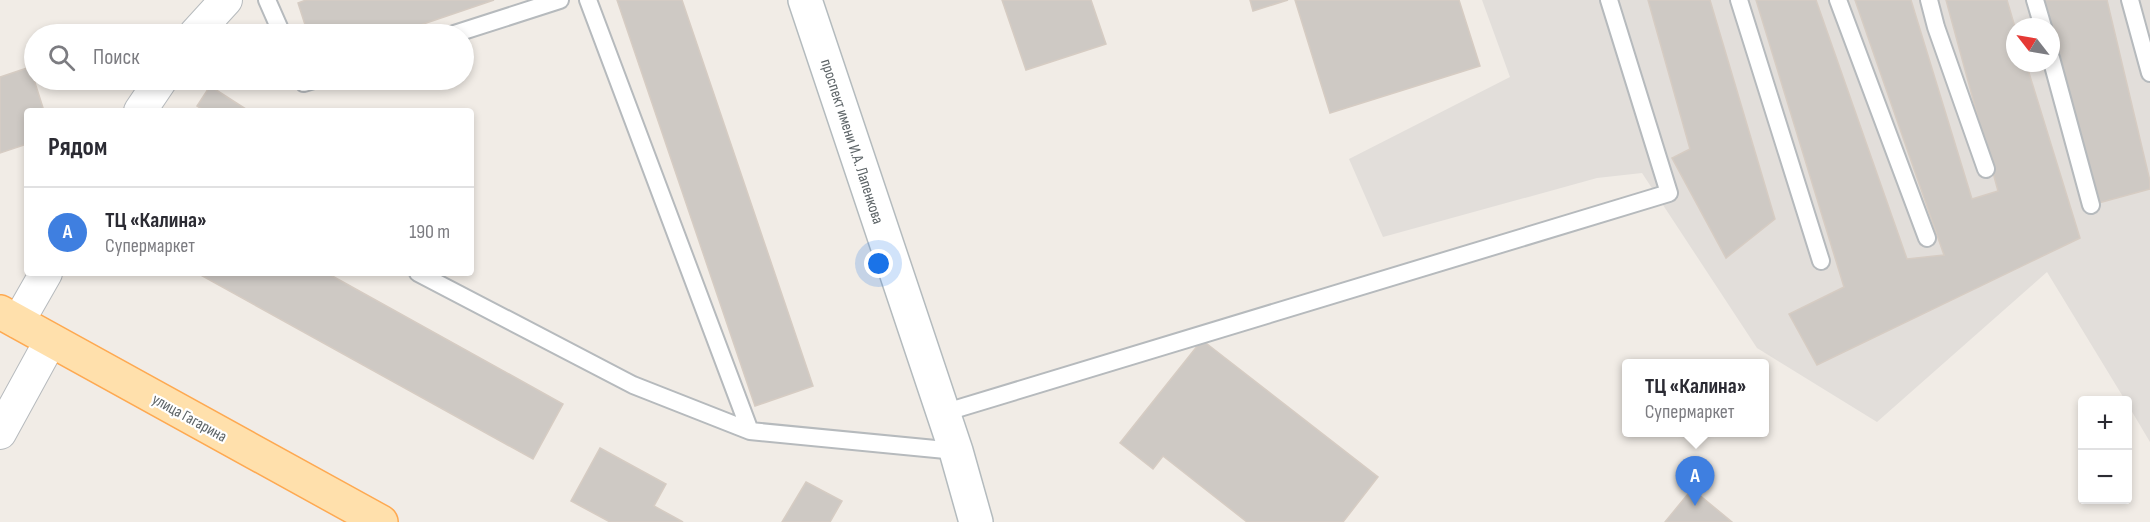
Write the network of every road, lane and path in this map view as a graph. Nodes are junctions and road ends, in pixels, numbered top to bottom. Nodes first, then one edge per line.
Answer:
1 (226, 0) edge
2 (267, 0) edge
3 (560, 0) edge
4 (588, 0) edge
5 (806, 0) edge
6 (1609, 0) edge
7 (1739, 0) edge
8 (1838, 0) edge
9 (1929, 0) edge
10 (2035, 0) edge
11 (2130, 0) edge
12 (2040, 18) edge
13 (204, 24) edge
14 (278, 24) edge
15 (474, 28) edge
16 (2055, 72) edge
17 (2150, 73) edge
18 (154, 90) edge
19 (142, 108) edge
20 (1986, 169) dead end
21 (2091, 205) dead end
22 (1927, 238) dead end
23 (1821, 261) dead end
24 (43, 276) edge
25 (424, 276) edge
26 (9, 317) edge
27 (51, 340) junction
28 (943, 413) junction
29 (750, 431) junction
30 (0, 432) edge
31 (956, 451) junction
32 (381, 522) edge
33 (976, 522) edge

1 - 13 street
2 - 14 lane
3 - 15 lane
4 - 29 lane
5 - 28 main road, проспект имени И.А. Лапенкова
6 - 28 lane
7 - 23 lane
8 - 22 lane
9 - 20 lane
10 - 12 lane
11 - 17 lane
16 - 21 lane
18 - 19 street
24 - 26 street
25 - 29 lane
26 - 27 main road, улица Гагарина
27 - 30 street
27 - 32 main road, улица Гагарина
28 - 31 main road, проспект имени И.А. Лапенкова
29 - 31 lane
31 - 33 main road, проспект имени И.А. Лапенкова

